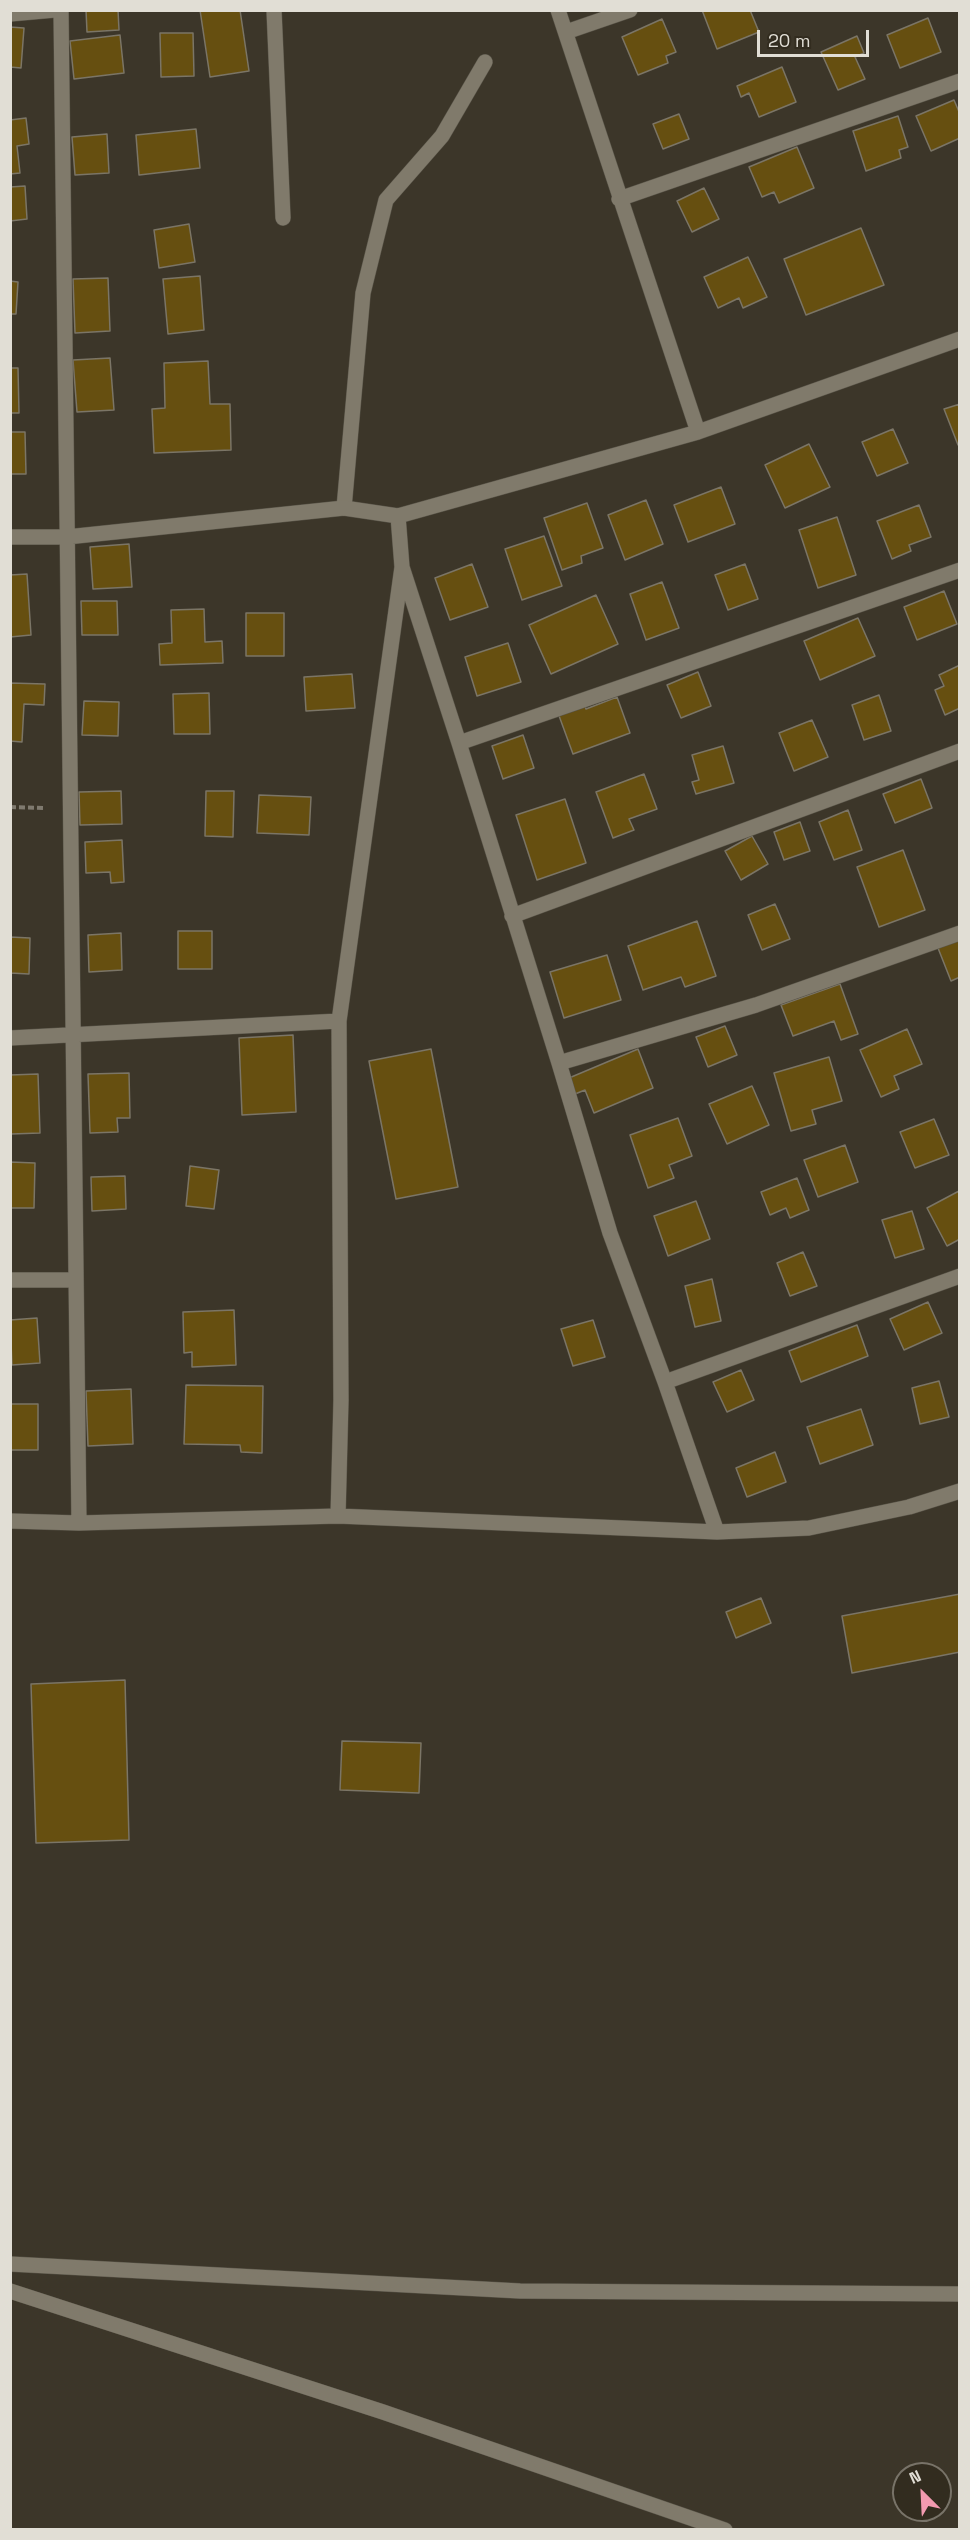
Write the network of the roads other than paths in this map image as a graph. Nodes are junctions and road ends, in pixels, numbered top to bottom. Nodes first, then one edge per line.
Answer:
1 (55, 10) edge
2 (61, 10) edge
3 (274, 10) edge
4 (558, 10) edge
5 (630, 10) edge
6 (10, 14) edge
7 (566, 32) junction
8 (485, 62) dead end
9 (960, 81) edge
10 (619, 199) junction
11 (283, 218) dead end
12 (960, 339) edge
13 (698, 432) junction
14 (344, 508) junction
15 (398, 516) junction
16 (10, 537) edge
17 (67, 537) junction
18 (402, 567) junction
19 (960, 570) edge
20 (459, 742) junction
21 (960, 751) edge
22 (512, 916) junction
23 (960, 933) edge
24 (339, 1021) junction
25 (72, 1036) junction
26 (10, 1038) edge
27 (559, 1063) junction
28 (960, 1276) edge
29 (75, 1280) junction
30 (10, 1281) edge
31 (665, 1382) junction
32 (960, 1491) edge
33 (338, 1516) junction
34 (10, 1521) edge
35 (79, 1523) junction
36 (717, 1532) junction
37 (10, 2264) edge
38 (10, 2291) edge
39 (960, 2294) edge
40 (725, 2529) edge

1 - 6 street
2 - 17 street
3 - 11 street
4 - 7 street
5 - 7 street
7 - 10 street
8 - 14 street
9 - 10 street
10 - 13 street
12 - 13 street
13 - 15 street
14 - 15 street
14 - 17 street
15 - 18 street
16 - 17 street
17 - 25 street
18 - 20 street
18 - 24 street
19 - 20 street
20 - 22 street
21 - 22 street
22 - 27 street
23 - 27 street
24 - 25 street
24 - 33 street
25 - 26 street
25 - 29 street
27 - 31 street
28 - 31 street
29 - 30 street
29 - 35 street
31 - 36 street
32 - 36 street
33 - 35 street
33 - 36 street
34 - 35 street
37 - 39 street
38 - 40 street

